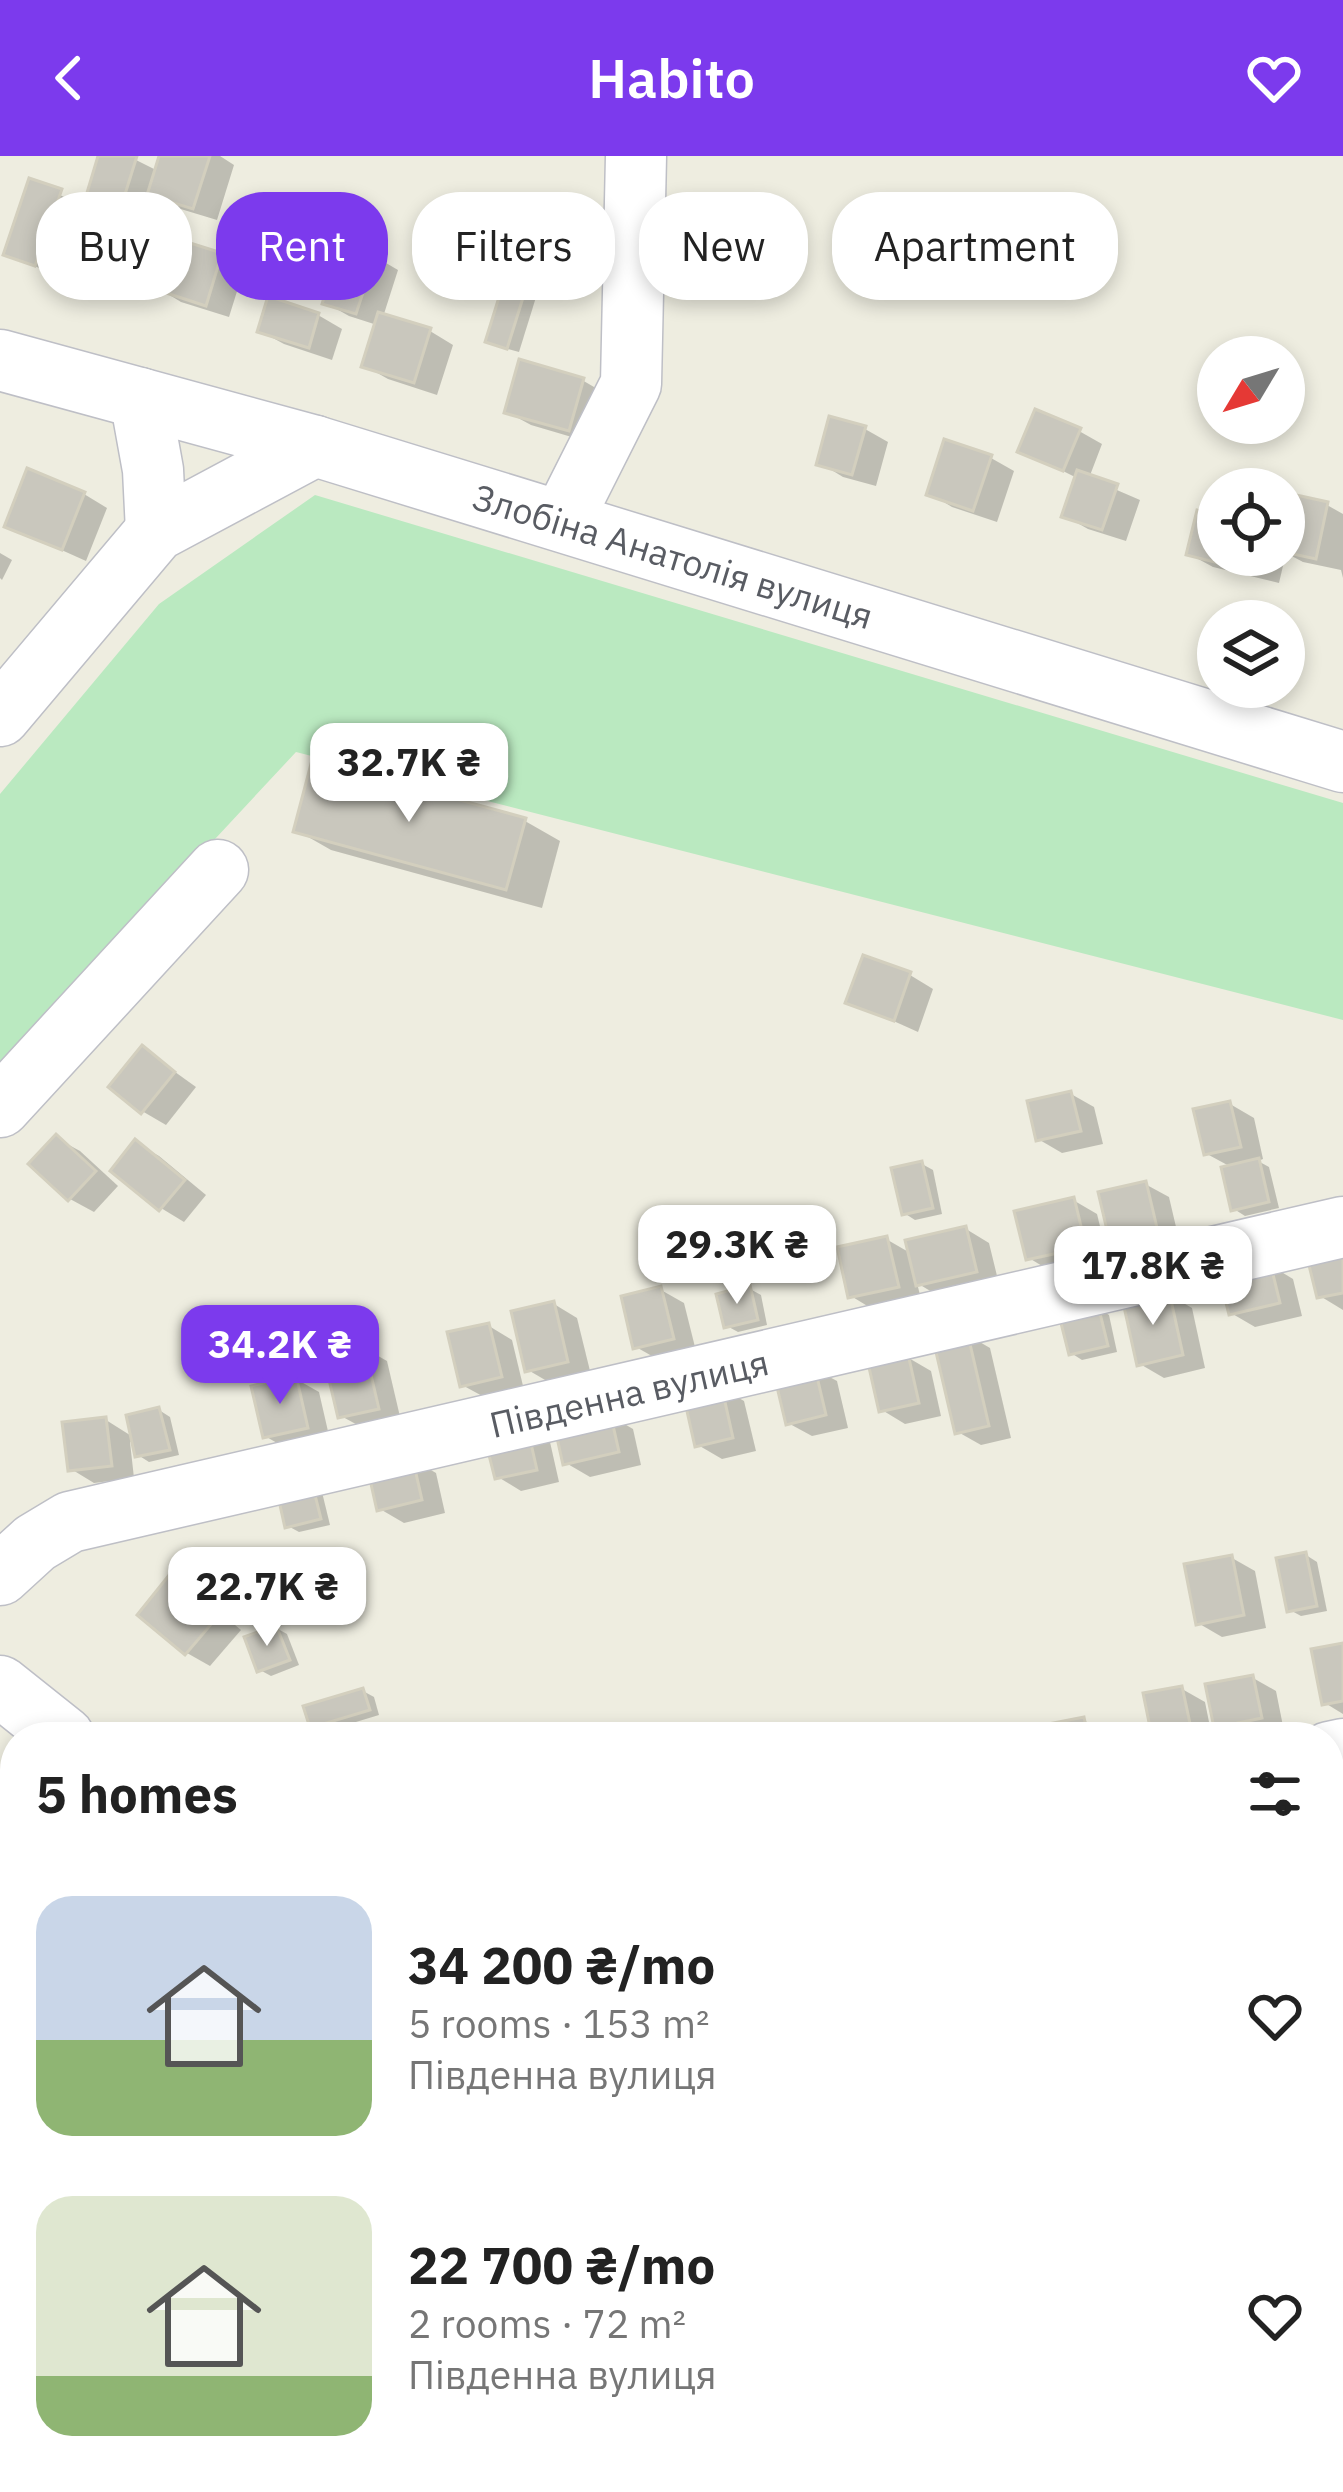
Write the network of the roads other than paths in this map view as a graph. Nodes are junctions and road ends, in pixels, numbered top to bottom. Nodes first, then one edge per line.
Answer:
1 (635, 156) edge
2 (0, 360) edge
3 (140, 398) junction
4 (315, 446) junction
5 (562, 521) junction
6 (156, 531) junction
7 (0, 716) edge
8 (1343, 762) edge
9 (218, 870) dead end
10 (0, 1107) edge
11 (1343, 1227) edge
12 (0, 1575) edge
13 (0, 1686) edge
14 (45, 1722) edge

1 - 5 street
2 - 3 street, Злобіна Анатолія вулиця
3 - 4 street, Злобіна Анатолія вулиця
3 - 6 street
4 - 5 street, Злобіна Анатолія вулиця
4 - 6 street
5 - 8 street, Злобіна Анатолія вулиця
6 - 7 street
9 - 10 street
11 - 12 street, Південна вулиця
13 - 14 street

